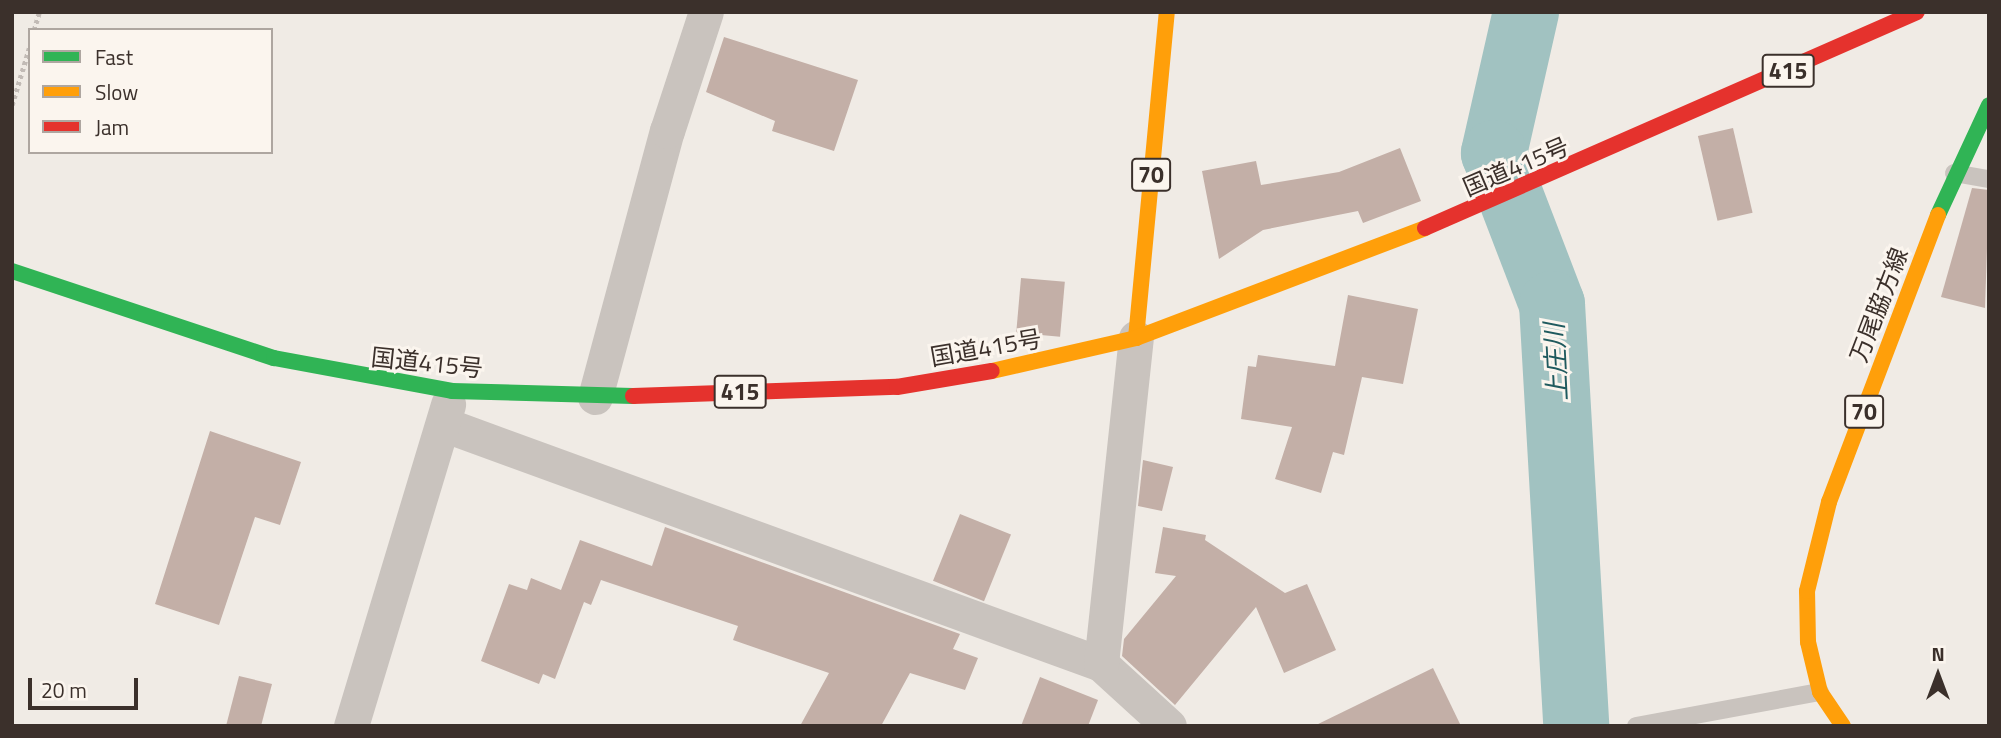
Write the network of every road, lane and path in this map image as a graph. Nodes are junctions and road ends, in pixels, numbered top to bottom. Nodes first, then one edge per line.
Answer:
1 (706, 12) edge
2 (1167, 12) edge
3 (1917, 12) edge
4 (28, 52) edge
5 (12, 105) edge
6 (1989, 105) edge
7 (1954, 173) junction
8 (1989, 179) edge
9 (12, 271) edge
10 (1136, 338) junction
11 (452, 391) junction
12 (595, 397) junction
13 (443, 424) junction
14 (1101, 664) junction
15 (1820, 692) junction
16 (351, 726) edge
17 (1170, 726) edge
18 (1636, 726) edge
19 (1843, 726) edge

1 - 12 street
2 - 10 main road, 70
3 - 10 main road, 国道415号 / 415
4 - 5 path
6 - 7 main road, 万尾脇方線 / 70
7 - 8 lane
7 - 15 main road, 万尾脇方線 / 70
9 - 11 main road, 国道415号 / 415
10 - 12 main road, 国道415号 / 415
10 - 14 street
11 - 12 main road, 国道415号 / 415
11 - 13 street
13 - 14 street
13 - 16 street
14 - 17 street
15 - 18 lane
15 - 19 main road, 万尾脇方線 / 70

